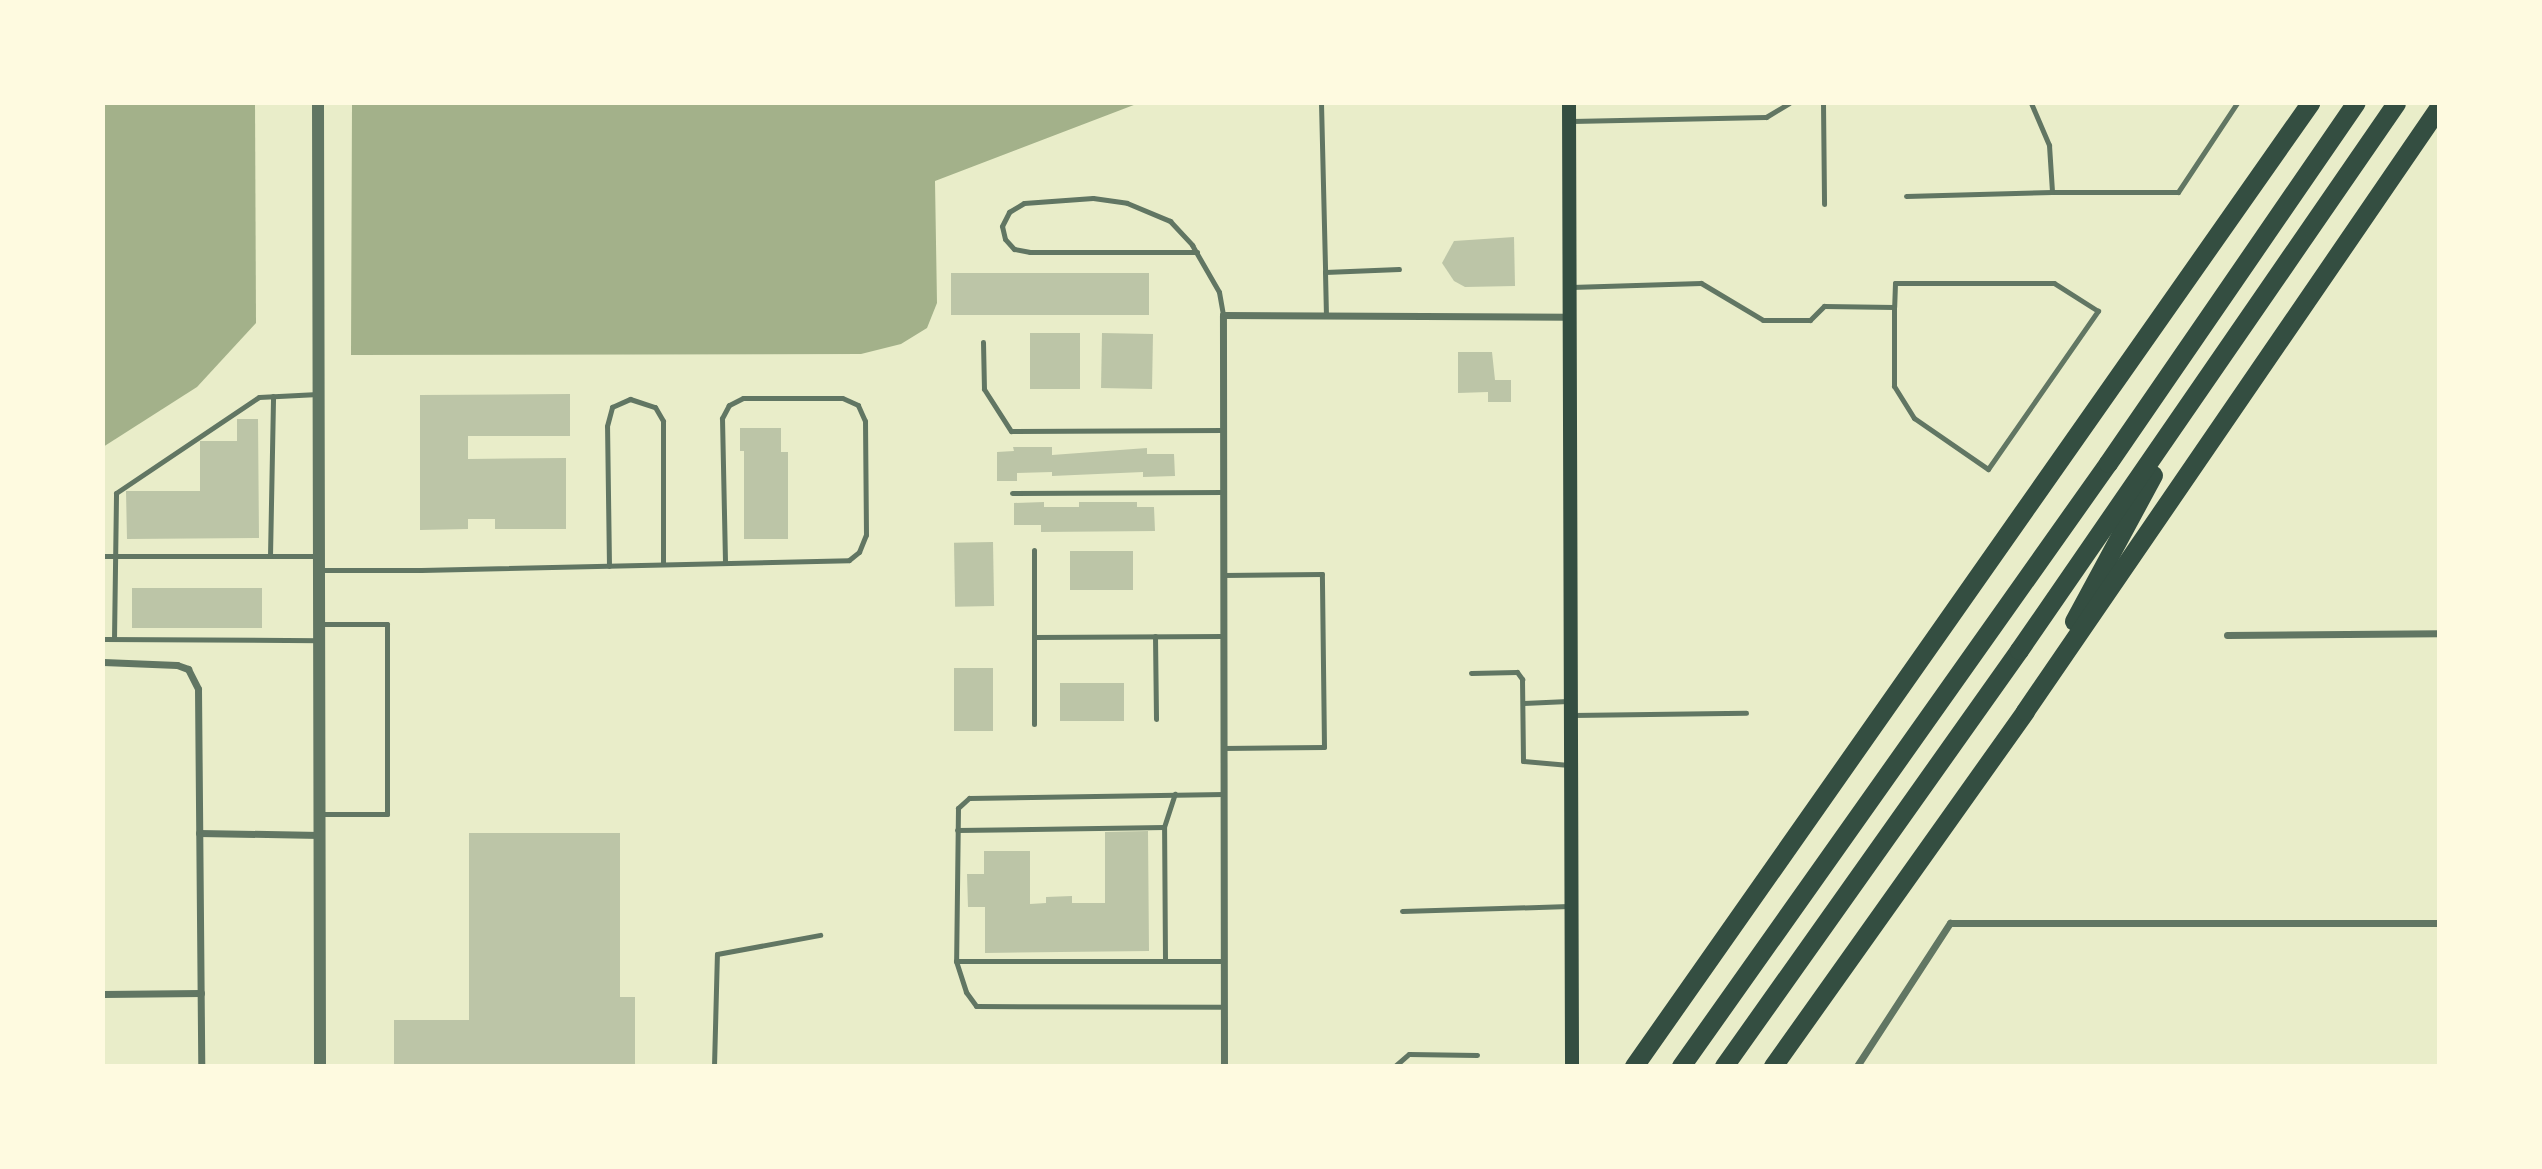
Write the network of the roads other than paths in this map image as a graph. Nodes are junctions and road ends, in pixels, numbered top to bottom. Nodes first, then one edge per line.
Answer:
1 (318, 103) edge
2 (1321, 103) edge
3 (1569, 103) edge
4 (1789, 103) edge
5 (1823, 103) edge
6 (2031, 103) edge
7 (2237, 103) edge
8 (2310, 103) edge
9 (2319, 103) edge
10 (2355, 103) edge
11 (2396, 103) edge
12 (2439, 107) edge
13 (1569, 121) junction
14 (2279, 149) junction
15 (2052, 192) junction
16 (1906, 196) dead end
17 (1824, 204) dead end
18 (1196, 252) junction
19 (1399, 269) dead end
20 (1325, 272) junction
21 (1568, 287) junction
22 (1894, 307) junction
23 (1223, 316) junction
24 (1326, 316) junction
25 (1568, 317) junction
26 (983, 342) dead end
27 (2200, 389) junction
28 (318, 394) junction
29 (273, 396) junction
30 (1223, 430) junction
31 (1223, 492) junction
32 (1012, 493) dead end
33 (1034, 550) dead end
34 (103, 556) edge
35 (116, 556) junction
36 (270, 556) junction
37 (319, 556) junction
38 (725, 563) junction
39 (663, 564) junction
40 (609, 566) junction
41 (319, 570) junction
42 (1223, 575) junction
43 (319, 624) junction
44 (2439, 633) edge
45 (2227, 635) dead end
46 (1155, 636) junction
47 (1223, 636) junction
48 (1034, 637) junction
49 (103, 639) edge
50 (114, 639) junction
51 (319, 640) junction
52 (103, 662) edge
53 (1471, 673) dead end
54 (1522, 703) junction
55 (1569, 708) junction
56 (2025, 711) junction
57 (1746, 713) dead end
58 (1156, 719) dead end
59 (1034, 724) dead end
60 (1223, 748) junction
61 (1569, 765) junction
62 (1175, 794) junction
63 (1224, 794) junction
64 (320, 814) junction
65 (1164, 827) junction
66 (957, 830) junction
67 (199, 833) junction
68 (320, 835) junction
69 (1572, 905) junction
70 (1402, 911) dead end
71 (2439, 923) edge
72 (820, 935) dead end
73 (1165, 960) junction
74 (956, 961) junction
75 (1224, 961) junction
76 (103, 993) edge
77 (201, 993) junction
78 (1224, 1007) junction
79 (1477, 1055) dead end
80 (201, 1066) edge
81 (320, 1066) edge
82 (714, 1066) edge
83 (1224, 1066) edge
84 (1395, 1066) edge
85 (1572, 1066) edge
86 (1633, 1066) edge
87 (1681, 1066) edge
88 (1724, 1066) edge
89 (1773, 1066) edge
90 (1857, 1066) edge

1 - 28 street
2 - 20 lane
3 - 13 main road
4 - 13 lane
5 - 17 lane
6 - 15 lane
7 - 15 lane
8 - 14 highway
9 - 14 highway
10 - 87 highway
11 - 27 highway
12 - 56 highway
13 - 21 main road
14 - 86 highway
15 - 16 lane
18 - 18 lane
18 - 23 lane
19 - 20 lane
20 - 24 lane
21 - 22 lane
21 - 25 main road
22 - 22 lane
23 - 24 street
23 - 30 street
24 - 25 street
25 - 55 main road
26 - 30 lane
27 - 56 highway
27 - 88 highway
28 - 29 lane
28 - 37 street
29 - 35 lane
29 - 36 lane
30 - 31 street
31 - 32 lane
31 - 42 street
33 - 48 lane
34 - 35 lane
35 - 36 lane
35 - 50 lane
36 - 37 lane
37 - 41 street
38 - 38 lane
38 - 39 lane
39 - 40 lane
39 - 40 lane
40 - 41 lane
41 - 43 street
42 - 47 street
42 - 60 lane
43 - 51 street
43 - 64 lane
44 - 45 street
46 - 47 lane
46 - 48 lane
46 - 58 lane
47 - 60 street
48 - 59 lane
49 - 50 lane
50 - 51 lane
51 - 64 street
52 - 67 street
53 - 54 lane
54 - 55 lane
54 - 61 lane
55 - 57 lane
55 - 61 main road
56 - 89 highway
60 - 63 street
61 - 69 main road
62 - 63 lane
62 - 65 lane
62 - 66 lane
63 - 75 street
64 - 68 street
65 - 66 lane
65 - 73 lane
66 - 74 lane
67 - 68 street
67 - 77 street
68 - 81 street
69 - 70 lane
69 - 85 main road
71 - 90 street
72 - 82 lane
73 - 74 lane
73 - 75 lane
74 - 78 lane
75 - 78 street
76 - 77 street
77 - 80 street
78 - 83 street
79 - 84 lane

